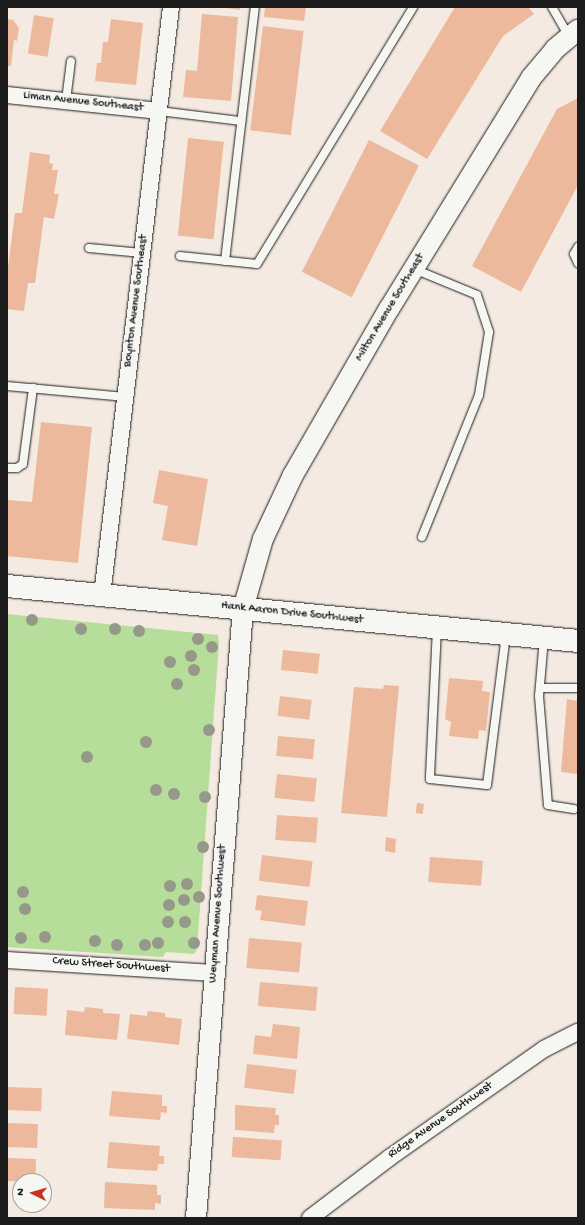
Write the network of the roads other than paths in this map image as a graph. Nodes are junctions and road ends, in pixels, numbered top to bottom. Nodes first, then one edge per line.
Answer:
1 (171, 7) edge
2 (255, 7) edge
3 (413, 7) edge
4 (552, 7) edge
5 (574, 34) edge
6 (71, 60) dead end
7 (7, 95) edge
8 (66, 101) junction
9 (159, 110) junction
10 (242, 121) junction
11 (578, 247) edge
12 (89, 248) dead end
13 (142, 253) junction
14 (180, 256) dead end
15 (225, 261) junction
16 (578, 263) edge
17 (414, 269) junction
18 (7, 386) edge
19 (33, 388) junction
20 (125, 397) junction
21 (7, 468) edge
22 (422, 538) dead end
23 (7, 586) edge
24 (102, 596) junction
25 (243, 609) junction
26 (436, 628) junction
27 (506, 634) junction
28 (545, 638) junction
29 (578, 640) edge
30 (540, 688) junction
31 (578, 688) edge
32 (574, 809) dead end
33 (7, 960) edge
34 (214, 973) junction
35 (578, 1032) edge
36 (196, 1218) edge
37 (310, 1218) edge

1 - 9 street, Boynton Avenue Southeast
2 - 10 lane
3 - 15 lane
4 - 5 lane
5 - 17 street, Milton Avenue Southeast
6 - 8 lane
7 - 8 street, Liman Avenue Southeast
8 - 9 street, Liman Avenue Southeast
9 - 10 lane
9 - 13 street, Boynton Avenue Southeast
10 - 15 lane
11 - 16 lane
12 - 13 lane
13 - 20 street, Boynton Avenue Southeast
14 - 15 lane
17 - 22 lane
17 - 25 street, Milton Avenue Southeast
18 - 19 lane
19 - 20 lane
19 - 21 lane
20 - 24 street, Boynton Avenue Southeast
23 - 24 main road, Hank Aaron Drive Southwest
24 - 25 main road, Hank Aaron Drive Southwest
25 - 26 main road, Hank Aaron Drive Southwest
25 - 34 street, Weyman Avenue Southwest
26 - 27 main road, Hank Aaron Drive Southwest
26 - 27 lane
27 - 28 main road, Hank Aaron Drive Southwest
28 - 29 main road, Hank Aaron Drive Southwest
28 - 30 lane
30 - 31 lane
30 - 32 lane
33 - 34 street, Crew Street Southwest
34 - 36 street, Weyman Avenue Southwest
35 - 37 street, Ridge Avenue Southwest

